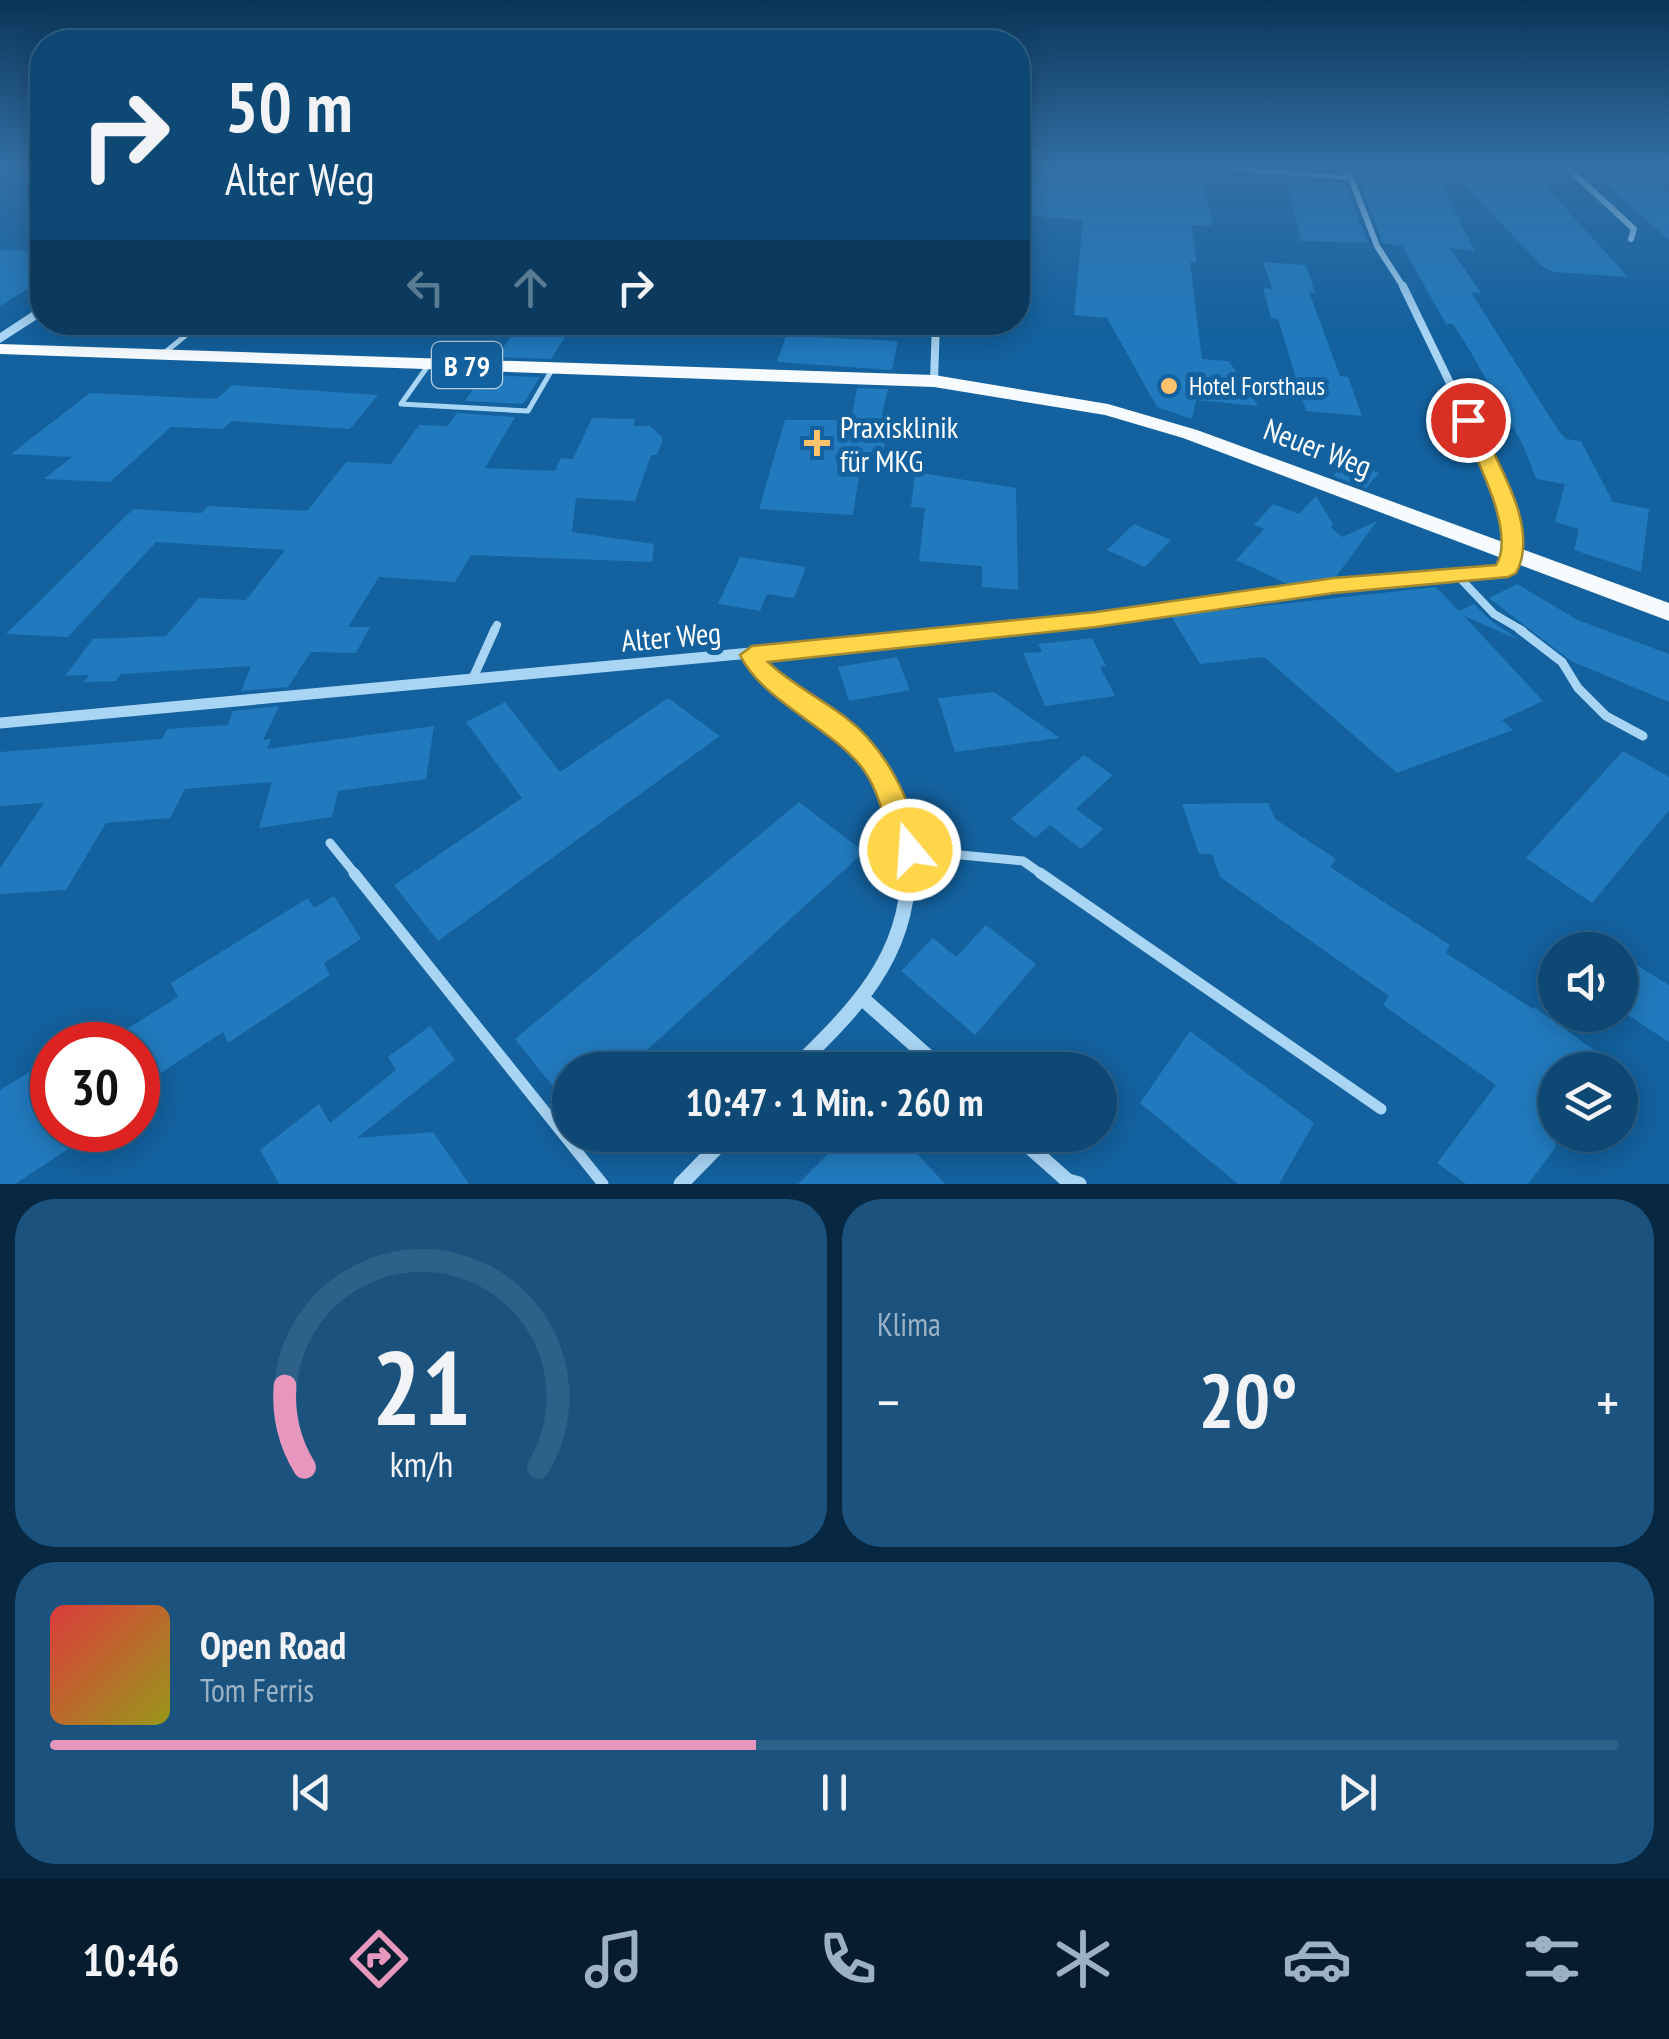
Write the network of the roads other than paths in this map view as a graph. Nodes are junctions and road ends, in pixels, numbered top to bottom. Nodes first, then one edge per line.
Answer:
1 (1369, 223) edge
2 (1628, 223) edge
3 (1631, 239) dead end
4 (30, 318) edge
5 (186, 335) edge
6 (936, 335) edge
7 (0, 339) edge
8 (0, 349) edge
9 (163, 354) junction
10 (430, 363) junction
11 (553, 368) junction
12 (934, 381) junction
13 (1512, 555) junction
14 (1456, 575) junction
15 (1669, 612) edge
16 (497, 626) dead end
17 (752, 655) junction
18 (473, 678) junction
19 (0, 723) edge
20 (1643, 736) dead end
21 (330, 843) dead end
22 (910, 850) junction
23 (863, 999) junction
24 (811, 1052) edge
25 (923, 1052) edge
26 (1380, 1109) dead end
27 (712, 1152) edge
28 (1035, 1152) edge
29 (604, 1184) edge
30 (681, 1184) edge
31 (1080, 1184) edge

1 - 13 street
2 - 3 street
4 - 7 street
5 - 9 lane
6 - 12 street
8 - 9 main road, Neuer Weg / B 79
9 - 10 main road, Neuer Weg / B 79
10 - 11 main road, Neuer Weg / B 79
10 - 11 lane
11 - 12 main road, Neuer Weg / B 79
12 - 13 main road, Neuer Weg / B 79
13 - 14 street, Alter Weg
13 - 15 main road, Neuer Weg / B 79
14 - 17 street, Alter Weg
14 - 20 lane
16 - 18 lane
17 - 18 street, Alter Weg
17 - 22 street
18 - 19 street, Alter Weg
21 - 29 lane
22 - 23 street
22 - 26 lane
23 - 24 street
23 - 25 street
27 - 30 street
28 - 31 street

